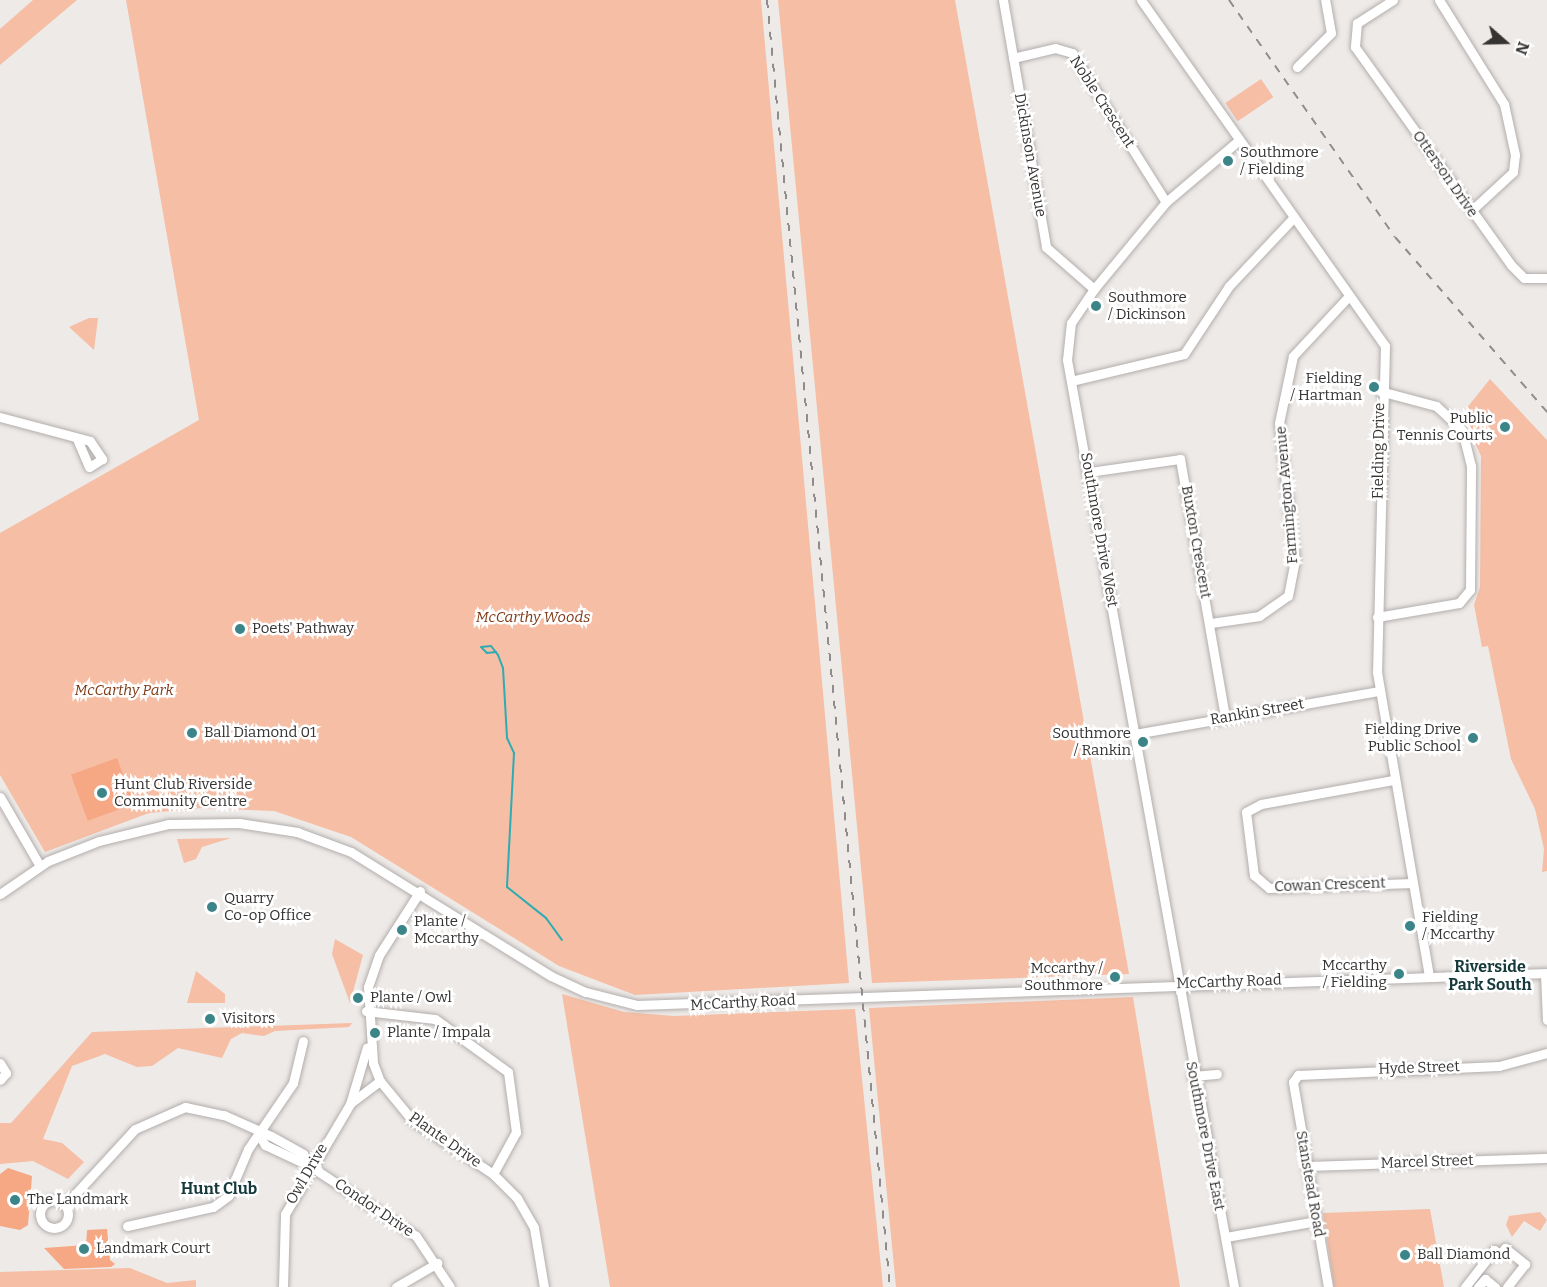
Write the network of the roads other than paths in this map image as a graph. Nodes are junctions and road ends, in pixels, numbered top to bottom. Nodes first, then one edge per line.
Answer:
1 (1003, 0) edge
2 (1141, 0) edge
3 (1325, 0) edge
4 (1394, 0) edge
5 (1439, 0) edge
6 (1013, 58) junction
7 (1297, 67) dead end
8 (1239, 140) junction
9 (1166, 201) junction
10 (1472, 210) junction
11 (1293, 218) junction
12 (1547, 278) edge
13 (1094, 289) junction
14 (1349, 296) junction
15 (1071, 381) junction
16 (1380, 391) junction
17 (0, 417) edge
18 (77, 439) dead end
19 (1089, 472) junction
20 (1377, 617) junction
21 (1211, 623) junction
22 (1379, 691) junction
23 (1226, 717) junction
24 (1135, 734) junction
25 (1393, 780) junction
26 (0, 797) edge
27 (40, 866) junction
28 (1413, 883) junction
29 (420, 891) junction
30 (0, 894) edge
31 (1546, 974) edge
32 (1429, 976) junction
33 (1178, 984) junction
34 (366, 1011) junction
35 (1547, 1020) edge
36 (303, 1041) dead end
37 (368, 1042) junction
38 (1547, 1053) edge
39 (0, 1063) edge
40 (1217, 1074) dead end
41 (1192, 1076) junction
42 (0, 1080) edge
43 (380, 1081) junction
44 (1293, 1082) joint
45 (350, 1104) junction
46 (260, 1135) junction
47 (1547, 1158) edge
48 (310, 1166) junction
49 (1306, 1166) junction
50 (493, 1174) junction
51 (66, 1204) dead end
52 (1317, 1221) junction
53 (127, 1226) dead end
54 (1226, 1237) junction
55 (437, 1263) junction
56 (283, 1287) edge
57 (396, 1287) edge
58 (450, 1287) edge
59 (544, 1287) edge
60 (1234, 1287) edge
61 (1328, 1287) edge
62 (1465, 1287) edge
63 (1478, 1287) edge
64 (1495, 1287) edge
65 (1506, 1287) edge

1 - 6 street, Dickinson Avenue
2 - 8 street, Fielding Drive
3 - 7 street
4 - 10 street, Otterson Drive
5 - 10 street
6 - 9 street, Noble Crescent
6 - 13 street, Dickinson Avenue
8 - 9 street, Southmore Drive West
8 - 11 street, Fielding Drive
9 - 13 street, Southmore Drive West
10 - 12 street, Otterson Drive
11 - 14 street, Fielding Drive
11 - 15 street
13 - 15 street, Southmore Drive West
14 - 16 street, Fielding Drive
14 - 21 street, Farmington Avenue
15 - 19 street, Southmore Drive West
16 - 20 street, Fielding Drive
16 - 20 street
17 - 18 street
19 - 21 street, Buxton Crescent
19 - 24 street, Southmore Drive West
20 - 22 street, Fielding Drive
21 - 23 street, Buxton Crescent
22 - 23 street, Rankin Street
22 - 25 street, Fielding Drive
23 - 24 street, Rankin Street
24 - 33 street, Southmore Drive West
25 - 28 street, Fielding Drive
25 - 28 street, Cowan Crescent
26 - 27 street
27 - 29 street, McCarthy Road
27 - 30 street, McCarthy Road
28 - 32 street, Fielding Drive
29 - 33 street, McCarthy Road
29 - 34 street, Plante Drive
31 - 32 street, McCarthy Road
31 - 35 street
32 - 33 street, McCarthy Road
33 - 41 street, Southmore Drive East
34 - 37 street, Plante Drive
34 - 50 street
36 - 46 street
37 - 43 street, Plante Drive
37 - 45 street, Owl Drive
38 - 44 street, Hyde Street
39 - 42 street
40 - 41 street
41 - 54 street, Southmore Drive East
43 - 45 street, Owl Drive
43 - 50 street, Plante Drive
44 - 49 street, Stanstead Road
45 - 48 street, Owl Drive
46 - 48 street, Condor Drive
46 - 51 street, Condor Drive
46 - 53 street
47 - 49 street, Marcel Street
48 - 55 street, Condor Drive
48 - 56 street, Owl Drive
49 - 52 street, Stanstead Road
50 - 59 street, Plante Drive
52 - 54 street
52 - 61 street, Stanstead Road
54 - 60 street, Southmore Drive East
55 - 57 street
55 - 58 street, Condor Drive
62 - 65 street
63 - 64 street

